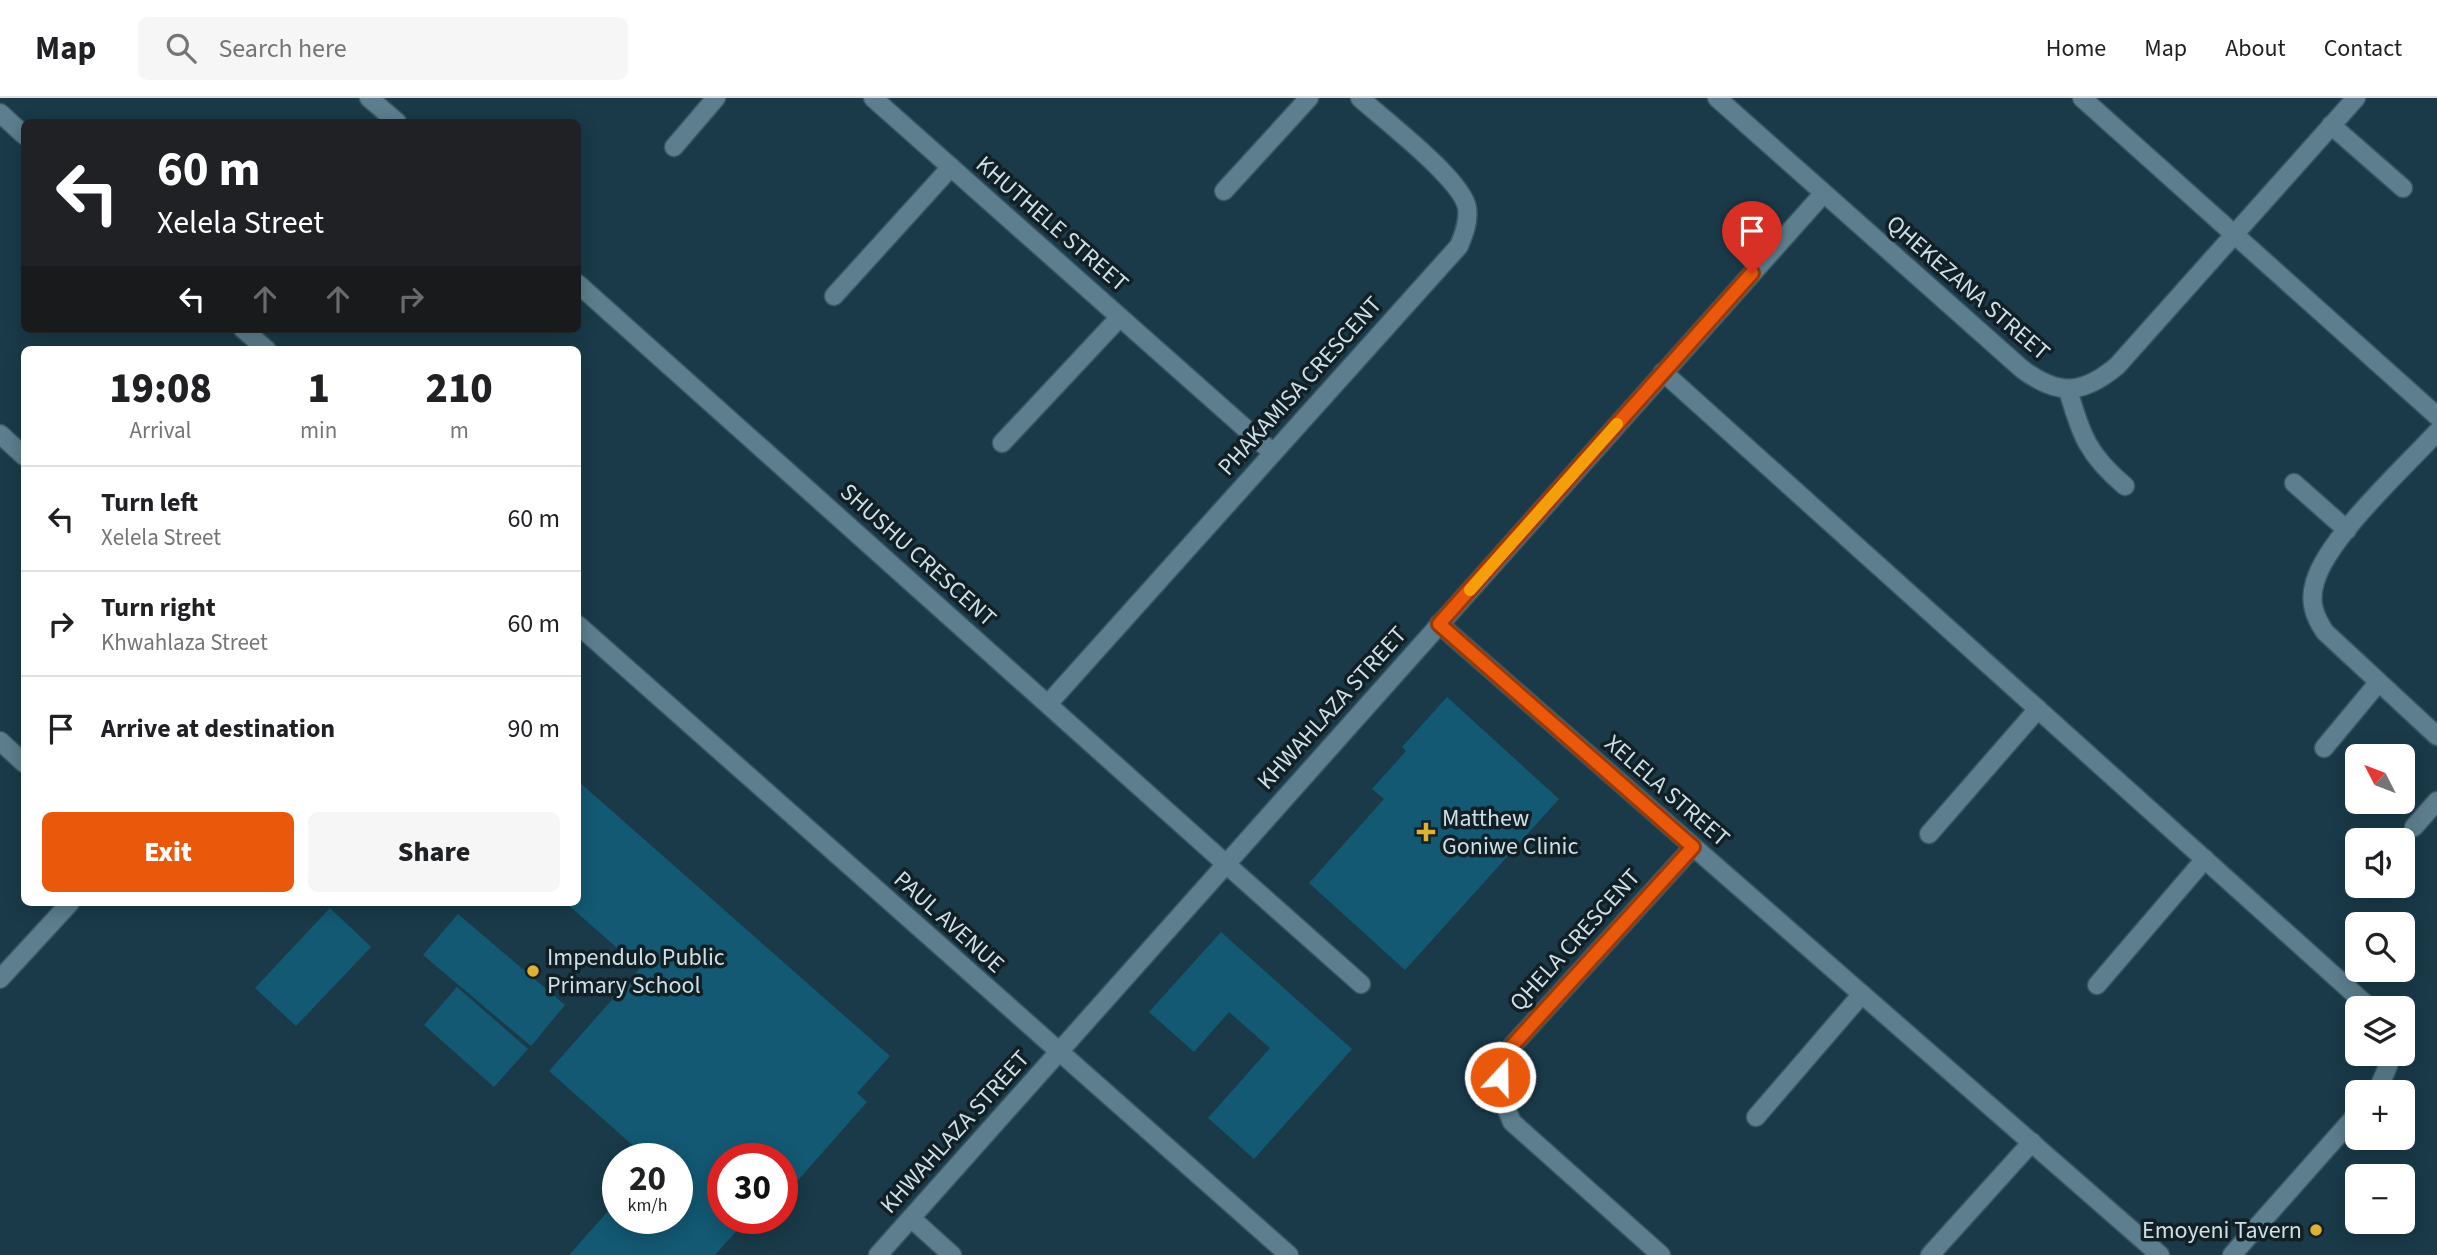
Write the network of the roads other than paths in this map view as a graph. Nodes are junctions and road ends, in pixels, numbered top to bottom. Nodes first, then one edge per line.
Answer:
1 (369, 98) edge
2 (716, 98) edge
3 (873, 98) edge
4 (1309, 98) edge
5 (1360, 98) edge
6 (1717, 98) edge
7 (2082, 98) edge
8 (2356, 98) edge
9 (0, 113) edge
10 (394, 119) edge
11 (2331, 125) junction
12 (21, 132) edge
13 (674, 147) dead end
14 (951, 167) junction
15 (2403, 188) dead end
16 (1224, 191) dead end
17 (1823, 194) junction
18 (2235, 235) junction
19 (581, 287) edge
20 (834, 296) dead end
21 (1120, 317) junction
22 (248, 333) edge
23 (262, 346) edge
24 (1664, 372) junction
25 (2068, 390) junction
26 (2437, 416) edge
27 (2437, 432) edge
28 (0, 434) edge
29 (1002, 443) dead end
30 (21, 453) edge
31 (1273, 453) junction
32 (2294, 483) dead end
33 (2125, 486) dead end
34 (2347, 530) junction
35 (1439, 624) junction
36 (581, 628) edge
37 (2378, 683) junction
38 (1048, 704) junction
39 (2038, 709) junction
40 (2437, 736) edge
41 (0, 740) edge
42 (2324, 748) dead end
43 (21, 760) edge
44 (2437, 801) edge
45 (2414, 827) dead end
46 (1930, 834) dead end
47 (1693, 847) junction
48 (2205, 859) junction
49 (1226, 864) junction
50 (67, 906) edge
51 (0, 979) edge
52 (1361, 984) dead end
53 (2097, 985) dead end
54 (1862, 994) junction
55 (2357, 996) edge
56 (1059, 1052) junction
57 (1756, 1117) dead end
58 (2345, 1128) edge
59 (2032, 1142) junction
60 (911, 1218) junction
61 (878, 1255) edge
62 (952, 1255) edge
63 (1289, 1255) edge
64 (1661, 1255) edge
65 (1930, 1255) edge
66 (2160, 1255) edge
67 (2232, 1255) edge

1 - 10 street
2 - 13 street
3 - 14 street, KHUTHELE STREET
4 - 16 street
5 - 31 street, PHAKAMISA CRESCENT
6 - 17 street, QHEKEZANA STREET
7 - 18 street
8 - 11 street
9 - 12 street
11 - 15 street
11 - 18 street
14 - 20 street, KHUTHELE STREET
14 - 21 street, KHUTHELE STREET
17 - 24 street, KHWAHLAZA STREET
17 - 25 street, QHEKEZANA STREET
18 - 25 street
18 - 26 street
19 - 38 street, SHUSHU CRESCENT
21 - 29 street, KHUTHELE STREET
21 - 31 street, KHUTHELE STREET
22 - 23 street
24 - 35 street, KHWAHLAZA STREET
24 - 39 street
25 - 33 street
27 - 34 street
28 - 30 street
31 - 38 street, PHAKAMISA CRESCENT
32 - 34 street
34 - 37 street
35 - 47 street, XELELA STREET
35 - 49 street, KHWAHLAZA STREET
36 - 56 street, PAUL AVENUE
37 - 40 street
37 - 42 street
38 - 49 street, SHUSHU CRESCENT
39 - 46 street
39 - 48 street
41 - 43 street
44 - 45 street
47 - 54 street, XELELA STREET
47 - 64 street, QHELA CRESCENT
48 - 53 street
48 - 55 street
49 - 52 street, SHUSHU CRESCENT
49 - 56 street, KHWAHLAZA STREET
50 - 51 street
54 - 57 street
54 - 59 street, XELELA STREET
56 - 60 street, KHWAHLAZA STREET
56 - 63 street, PAUL AVENUE
58 - 67 street
59 - 65 street
59 - 66 street, XELELA STREET
60 - 61 street, KHWAHLAZA STREET
60 - 62 street

